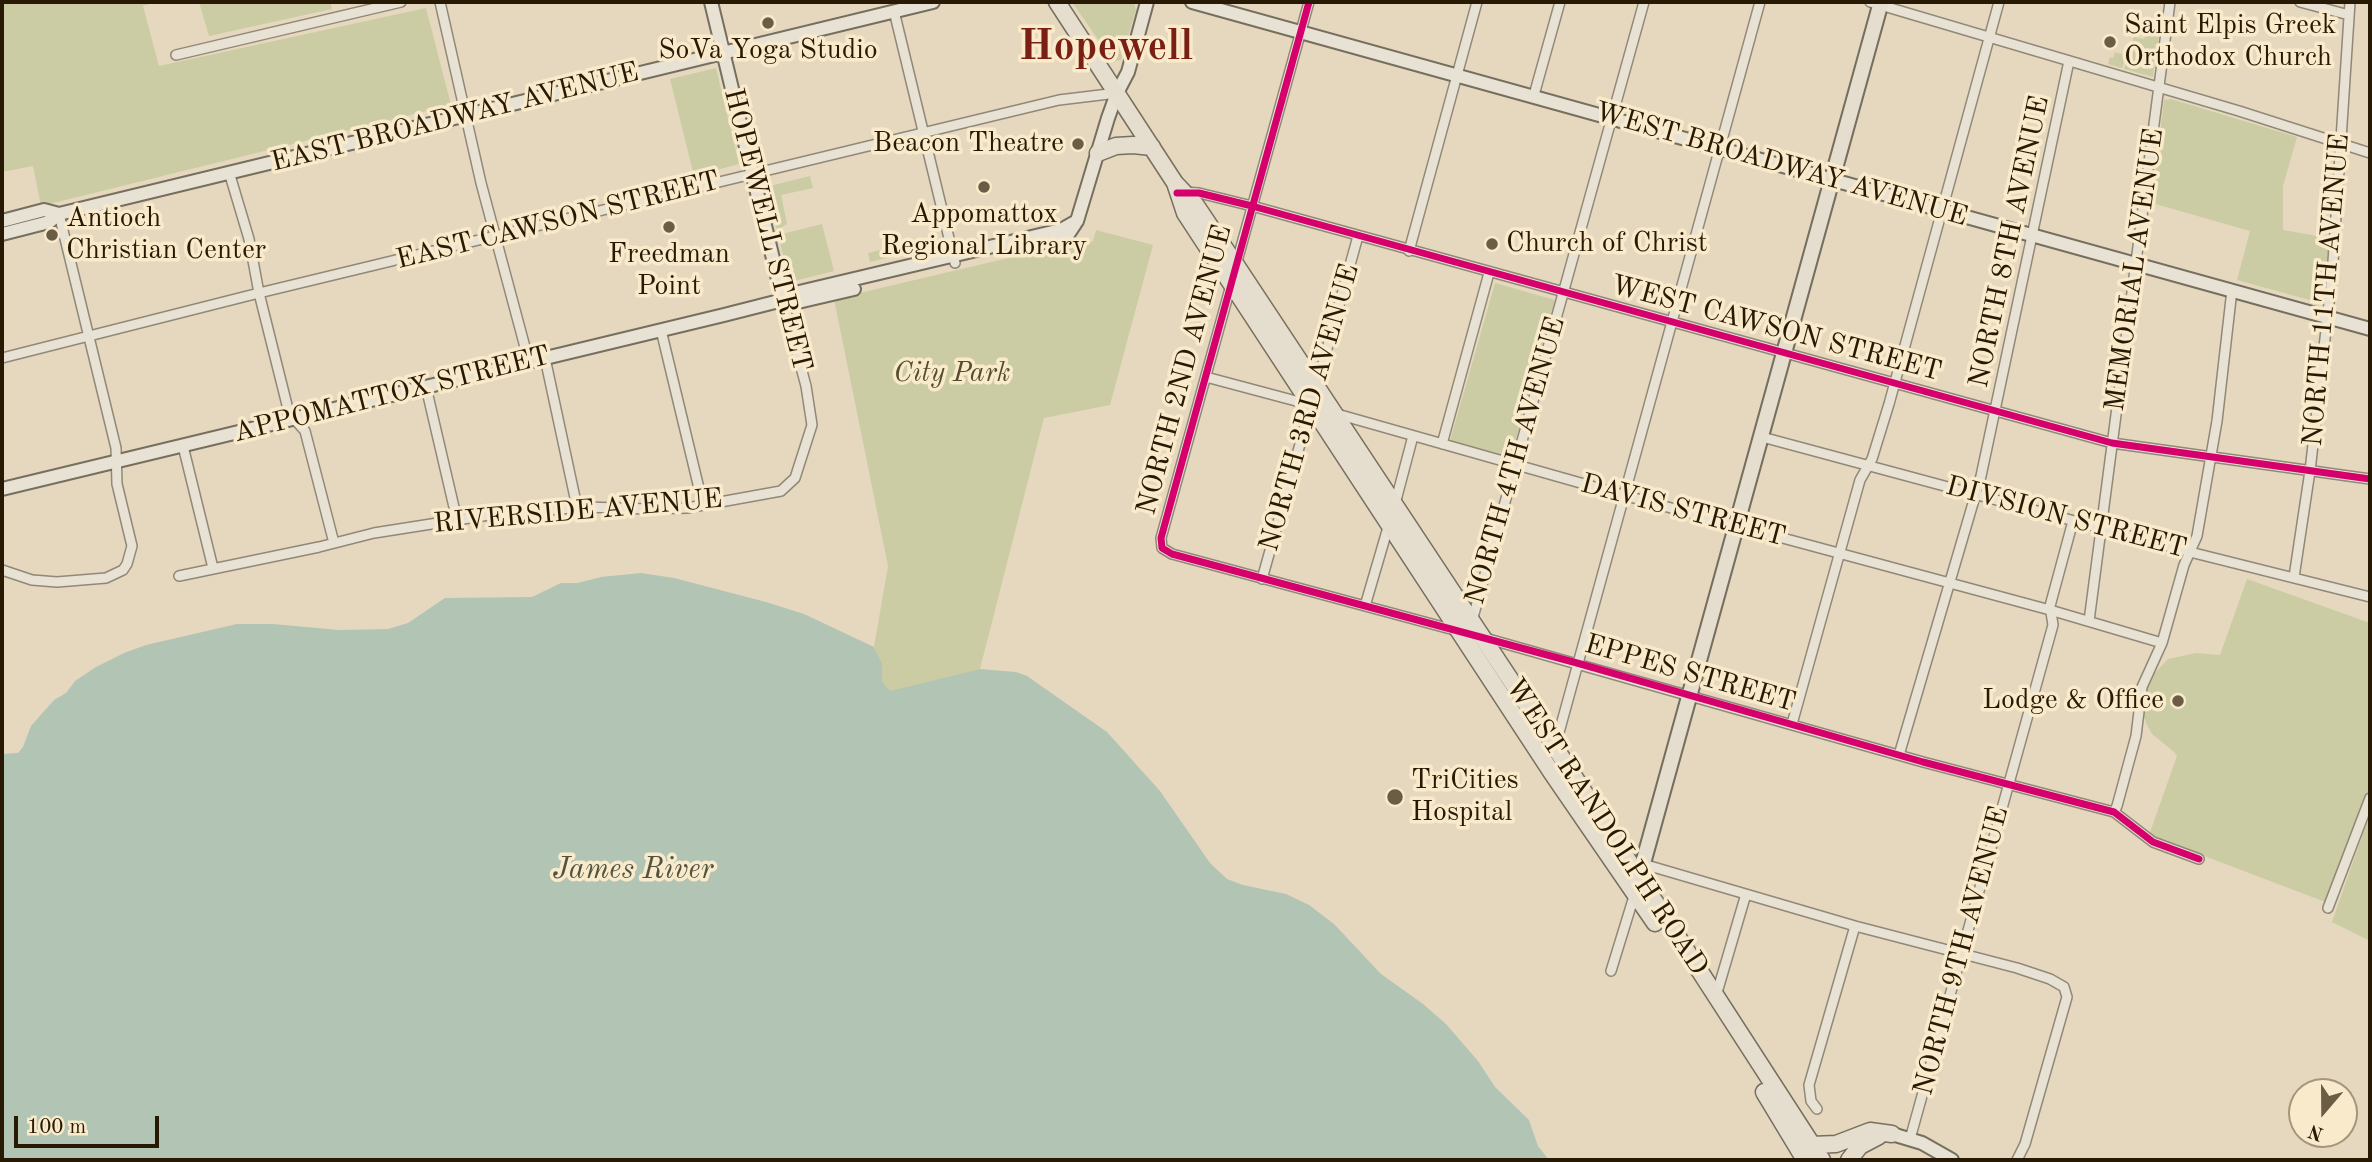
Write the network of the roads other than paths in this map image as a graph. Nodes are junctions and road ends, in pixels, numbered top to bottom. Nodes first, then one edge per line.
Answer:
1 (401, 2) edge
2 (440, 2) edge
3 (711, 2) edge
4 (933, 2) edge
5 (1057, 2) edge
6 (1147, 2) edge
7 (1192, 2) edge
8 (1309, 2) edge
9 (1477, 2) edge
10 (1560, 2) edge
11 (1644, 2) edge
12 (1760, 2) edge
13 (1999, 2) edge
14 (2170, 2) edge
15 (2300, 2) edge
16 (2350, 2) edge
17 (1877, 3) edge
18 (894, 11) junction
19 (2349, 15) junction
20 (1300, 31) junction
21 (1990, 37) junction
22 (724, 52) junction
23 (176, 54) dead end
24 (2069, 61) junction
25 (1457, 74) junction
26 (2160, 88) junction
27 (1117, 93) junction
28 (1534, 95) junction
29 (466, 115) junction
30 (1612, 117) junction
31 (922, 133) junction
32 (2341, 144) junction
33 (1152, 147) junction
34 (1719, 147) junction
35 (1098, 153) junction
36 (2370, 153) edge
37 (229, 172) junction
38 (753, 174) junction
39 (1833, 180) junction
40 (1179, 189) junction
41 (1252, 206) junction
42 (1942, 209) junction
43 (59, 214) junction
44 (2, 221) edge
45 (2, 233) edge
46 (2033, 235) junction
47 (495, 236) junction
48 (1358, 236) junction
49 (1409, 251) junction
50 (954, 260) junction
51 (2136, 264) junction
52 (1236, 265) junction
53 (1489, 273) junction
54 (1231, 284) junction
55 (2232, 290) junction
56 (259, 293) junction
57 (1563, 293) junction
58 (783, 300) junction
59 (2328, 317) junction
60 (1671, 322) junction
61 (2370, 329) edge
62 (662, 330) junction
63 (88, 337) junction
64 (1786, 353) junction
65 (2, 358) edge
66 (545, 358) junction
67 (529, 362) junction
68 (1206, 377) junction
69 (1895, 382) junction
70 (1316, 386) junction
71 (426, 387) junction
72 (1311, 405) junction
73 (1996, 411) junction
74 (1334, 413) junction
75 (293, 419) junction
76 (1413, 436) junction
77 (1762, 437) junction
78 (2112, 443) junction
79 (1442, 444) junction
80 (183, 446) junction
81 (802, 458) joint
82 (2211, 458) junction
83 (116, 462) junction
84 (1515, 465) junction
85 (1868, 466) junction
86 (2310, 471) junction
87 (2370, 479) edge
88 (2, 489) edge
89 (1975, 494) junction
90 (1623, 495) junction
91 (1395, 504) junction
92 (704, 505) junction
93 (577, 508) junction
94 (457, 520) junction
95 (2073, 521) junction
96 (1389, 524) junction
97 (1737, 526) junction
98 (2102, 528) junction
99 (334, 543) junction
100 (2190, 552) junction
101 (1839, 554) junction
102 (213, 569) junction
103 (2, 570) edge
104 (178, 576) dead end
105 (2294, 578) junction
106 (1262, 579) junction
107 (1949, 583) junction
108 (2370, 597) edge
109 (1365, 606) junction
110 (2050, 610) junction
111 (2089, 621) junction
112 (1466, 626) junction
113 (1483, 638) junction
114 (2162, 643) junction
115 (1577, 663) junction
116 (1690, 696) junction
117 (1792, 724) junction
118 (1555, 746) junction
119 (1899, 755) junction
120 (1552, 773) junction
121 (2008, 784) junction
122 (2370, 798) edge
123 (2114, 812) junction
124 (2199, 859) dead end
125 (1639, 878) junction
126 (1746, 894) junction
127 (2328, 908) dead end
128 (1855, 926) junction
129 (1961, 953) junction
130 (1611, 971) dead end
131 (1715, 997) junction
132 (1817, 1109) dead end
133 (1892, 1134) junction
134 (1910, 1139) junction
135 (1805, 1144) junction
136 (1791, 1160) edge
137 (1805, 1160) edge
138 (1822, 1160) edge
139 (1849, 1160) edge
140 (1951, 1160) edge
141 (2017, 1160) edge

1 - 23 street
2 - 29 street
3 - 22 street, HOPEWELL STREET
4 - 18 street, EAST BROADWAY AVENUE
5 - 27 highway, WEST RANDOLPH ROAD
6 - 27 street
7 - 20 street, WEST BROADWAY AVENUE
8 - 20 street, NORTH 2ND AVENUE
9 - 25 street
10 - 28 street
11 - 30 street, NORTH 4TH AVENUE
12 - 34 street
13 - 21 street
14 - 26 street, MEMORIAL AVENUE
15 - 19 street
16 - 19 street, NORTH 11TH AVENUE
17 - 21 street
17 - 39 main road
18 - 22 street, EAST BROADWAY AVENUE
18 - 31 street
19 - 32 street, NORTH 11TH AVENUE
20 - 25 street, WEST BROADWAY AVENUE
20 - 41 street, NORTH 2ND AVENUE
21 - 24 street
21 - 42 street
22 - 29 street, EAST BROADWAY AVENUE
22 - 38 street, HOPEWELL STREET
24 - 26 street
24 - 46 street, NORTH 8TH AVENUE
25 - 28 street, WEST BROADWAY AVENUE
25 - 49 street
26 - 32 street
26 - 51 street, MEMORIAL AVENUE
27 - 31 street, EAST CAWSON STREET
27 - 33 highway, WEST RANDOLPH ROAD
27 - 35 street
28 - 30 street, WEST BROADWAY AVENUE
29 - 37 street, EAST BROADWAY AVENUE
29 - 47 street
30 - 34 street, WEST BROADWAY AVENUE
30 - 57 street, NORTH 4TH AVENUE
31 - 38 street, EAST CAWSON STREET
31 - 50 street
32 - 36 street
32 - 59 street, NORTH 11TH AVENUE
33 - 35 highway
33 - 40 highway, WEST RANDOLPH ROAD
34 - 39 street, WEST BROADWAY AVENUE
34 - 60 street
35 - 50 street, APPOMATTOX STREET
37 - 43 street, EAST BROADWAY AVENUE
37 - 56 street
38 - 47 street, EAST CAWSON STREET
38 - 58 street, HOPEWELL STREET
39 - 42 street, WEST BROADWAY AVENUE
39 - 64 main road
40 - 41 street, WEST CAWSON STREET
40 - 52 highway, WEST RANDOLPH ROAD
40 - 54 highway, WEST RANDOLPH ROAD
41 - 48 street, WEST CAWSON STREET
41 - 52 street, NORTH 2ND AVENUE
42 - 46 street, WEST BROADWAY AVENUE
42 - 69 street
43 - 44 street, EAST BROADWAY AVENUE
43 - 45 street, EAST BROADWAY AVENUE
43 - 63 street
46 - 51 street, WEST BROADWAY AVENUE
46 - 73 street, NORTH 8TH AVENUE
47 - 56 street, EAST CAWSON STREET
47 - 67 street
48 - 49 street, WEST CAWSON STREET
48 - 70 street, NORTH 3RD AVENUE
49 - 53 street, WEST CAWSON STREET
50 - 58 street, APPOMATTOX STREET
51 - 55 street, WEST BROADWAY AVENUE
51 - 78 street, MEMORIAL AVENUE
52 - 54 street, NORTH 2ND AVENUE
52 - 70 highway, WEST RANDOLPH ROAD
53 - 57 street, WEST CAWSON STREET
53 - 79 street
54 - 68 street, NORTH 2ND AVENUE
54 - 72 highway, WEST RANDOLPH ROAD
55 - 59 street, WEST BROADWAY AVENUE
55 - 82 street
56 - 63 street, EAST CAWSON STREET
56 - 75 street
57 - 60 street, WEST CAWSON STREET
57 - 84 street, NORTH 4TH AVENUE
58 - 62 street, APPOMATTOX STREET
58 - 81 street, HOPEWELL STREET
59 - 61 street, WEST BROADWAY AVENUE
59 - 86 street, NORTH 11TH AVENUE
60 - 64 street, WEST CAWSON STREET
60 - 90 street
62 - 66 street, APPOMATTOX STREET
62 - 92 street
63 - 65 street, EAST CAWSON STREET
63 - 83 street
64 - 69 street, WEST CAWSON STREET
64 - 77 main road
66 - 67 street, APPOMATTOX STREET
66 - 93 street
67 - 71 street, APPOMATTOX STREET
68 - 72 street, DAVIS STREET
68 - 106 street, NORTH 2ND AVENUE
69 - 73 street, WEST CAWSON STREET
69 - 85 street
70 - 72 street, NORTH 3RD AVENUE
70 - 74 highway, WEST RANDOLPH ROAD
71 - 75 street, APPOMATTOX STREET
71 - 94 street
72 - 74 street, DAVIS STREET
72 - 96 highway, WEST RANDOLPH ROAD
72 - 106 street, NORTH 3RD AVENUE
73 - 78 street, WEST CAWSON STREET
73 - 89 street, NORTH 8TH AVENUE
74 - 76 street, DAVIS STREET
74 - 91 highway, WEST RANDOLPH ROAD
75 - 80 street, APPOMATTOX STREET
75 - 99 street
76 - 79 street, DAVIS STREET
76 - 91 street
77 - 85 street, DIVSION STREET
77 - 97 main road
78 - 82 street, WEST CAWSON STREET
78 - 98 street, MEMORIAL AVENUE
79 - 84 street, DAVIS STREET
80 - 83 street, APPOMATTOX STREET
80 - 102 street
81 - 92 street, RIVERSIDE AVENUE
82 - 86 street, WEST CAWSON STREET
82 - 100 street
83 - 88 street, APPOMATTOX STREET
83 - 103 street
84 - 90 street, DAVIS STREET
84 - 112 street, NORTH 4TH AVENUE
85 - 89 street, DIVSION STREET
85 - 101 street
86 - 87 street, WEST CAWSON STREET
86 - 105 street, NORTH 11TH AVENUE
89 - 95 street, DIVSION STREET
89 - 107 street, NORTH 8TH AVENUE
90 - 97 street, DAVIS STREET
90 - 115 street
91 - 96 street
91 - 112 highway, WEST RANDOLPH ROAD
92 - 93 street, RIVERSIDE AVENUE
93 - 94 street, RIVERSIDE AVENUE
94 - 99 street, RIVERSIDE AVENUE
95 - 98 street, DIVSION STREET
95 - 110 street, NORTH 9TH AVENUE
96 - 109 street
96 - 112 highway, WEST RANDOLPH ROAD
97 - 101 street, DAVIS STREET
97 - 116 main road
98 - 100 street, DIVSION STREET
98 - 111 street, MEMORIAL AVENUE
99 - 102 street, RIVERSIDE AVENUE
100 - 105 street, DIVSION STREET
100 - 114 street
101 - 107 street, DAVIS STREET
101 - 117 street
102 - 104 street, RIVERSIDE AVENUE
105 - 108 street, DIVSION STREET
106 - 109 street
107 - 110 street, DAVIS STREET
107 - 119 street, NORTH 8TH AVENUE
109 - 112 street
110 - 111 street, DAVIS STREET
110 - 121 street, NORTH 9TH AVENUE
111 - 114 street, DAVIS STREET
112 - 113 highway, WEST RANDOLPH ROAD
112 - 120 highway, WEST RANDOLPH ROAD
113 - 115 street, EPPES STREET
113 - 118 highway, WEST RANDOLPH ROAD
114 - 123 street
115 - 116 street, EPPES STREET
115 - 118 street
116 - 117 street, EPPES STREET
116 - 125 main road
117 - 119 street, EPPES STREET
118 - 120 street
118 - 125 highway, WEST RANDOLPH ROAD
119 - 121 street, EPPES STREET
120 - 125 highway, WEST RANDOLPH ROAD
121 - 123 street, EPPES STREET
121 - 129 street, NORTH 9TH AVENUE
122 - 127 street
123 - 124 street, EPPES STREET
125 - 126 street
125 - 130 street
125 - 131 highway, WEST RANDOLPH ROAD
125 - 135 highway, WEST RANDOLPH ROAD
126 - 128 street
126 - 131 street
128 - 129 street
128 - 132 street
129 - 134 street, NORTH 9TH AVENUE
129 - 141 street
131 - 135 highway, WEST RANDOLPH ROAD
133 - 134 street
133 - 135 highway
133 - 139 highway
134 - 140 street
135 - 136 highway
135 - 137 highway, WEST RANDOLPH ROAD
135 - 138 highway, WEST RANDOLPH ROAD

